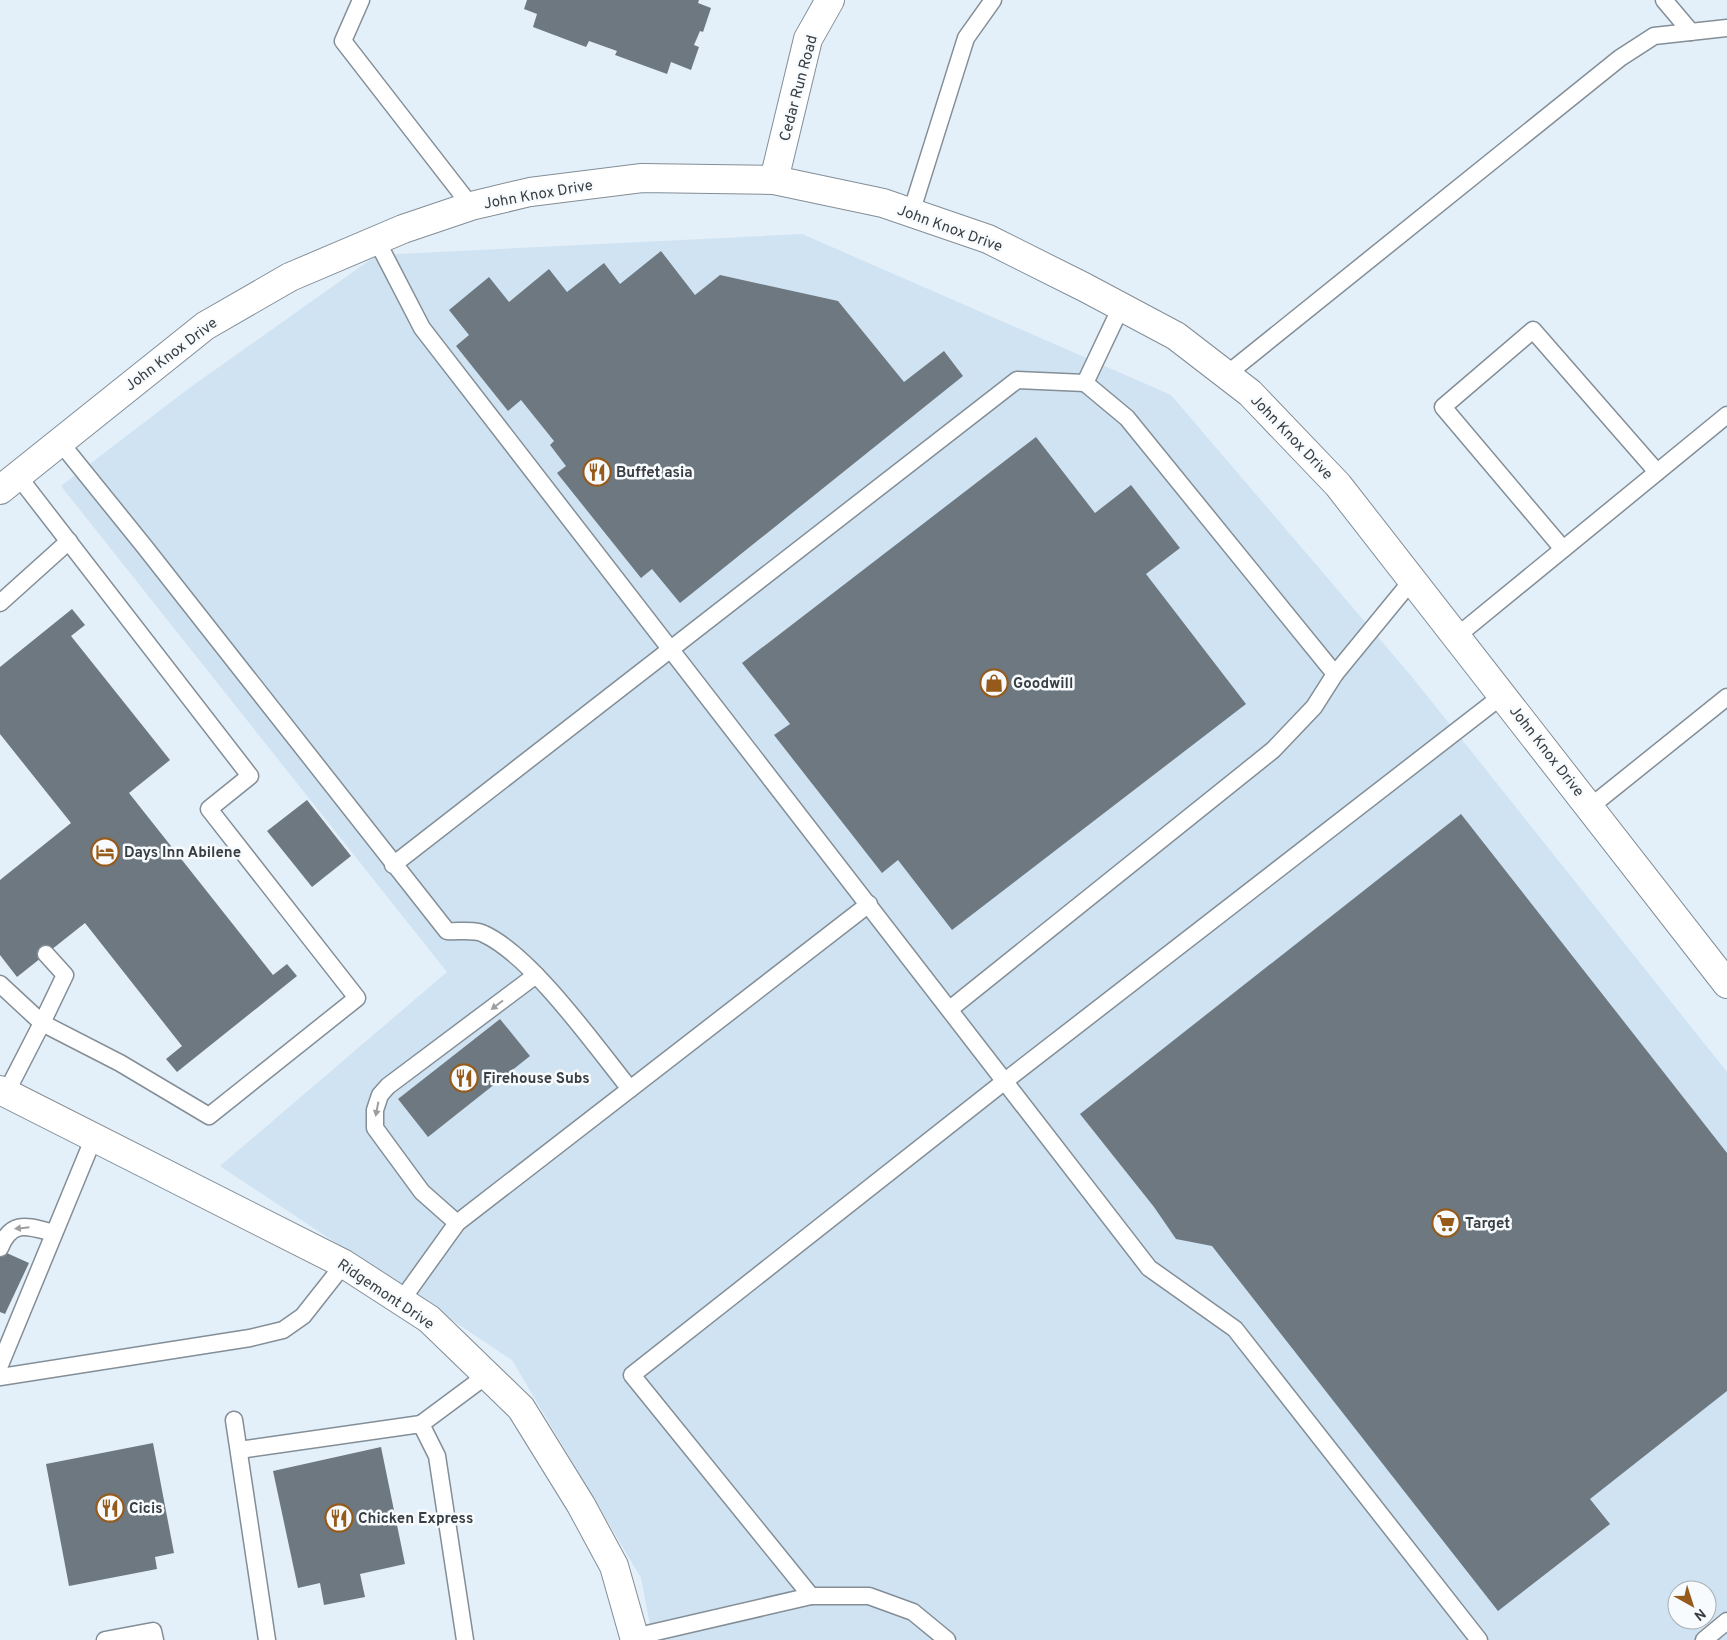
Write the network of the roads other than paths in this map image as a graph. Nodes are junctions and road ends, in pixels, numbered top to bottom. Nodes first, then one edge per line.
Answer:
1 (361, 0) edge
2 (830, 0) edge
3 (993, 0) edge
4 (1664, 0) edge
5 (1727, 28) edge
6 (1690, 32) junction
7 (774, 180) junction
8 (471, 206) junction
9 (911, 213) junction
10 (377, 240) junction
11 (1121, 307) junction
12 (1226, 375) junction
13 (1085, 383) junction
14 (1727, 415) edge
15 (60, 442) junction
16 (1658, 472) junction
17 (9, 483) edge
18 (69, 541) junction
19 (1563, 549) junction
20 (1413, 579) junction
21 (0, 603) edge
22 (1457, 636) junction
23 (672, 648) junction
24 (1335, 674) junction
25 (1503, 695) junction
26 (1727, 697) edge
27 (1590, 807) junction
28 (393, 865) junction
29 (869, 904) junction
30 (46, 954) dead end
31 (536, 976) junction
32 (0, 984) edge
33 (1727, 984) edge
34 (950, 1009) junction
35 (42, 1023) junction
36 (1005, 1081) junction
37 (630, 1089) junction
38 (3, 1092) edge
39 (94, 1138) junction
40 (457, 1223) junction
41 (54, 1233) junction
42 (0, 1248) edge
43 (344, 1264) junction
44 (401, 1301) junction
45 (0, 1365) edge
46 (487, 1375) junction
47 (0, 1377) edge
48 (234, 1420) dead end
49 (421, 1424) junction
50 (239, 1450) junction
51 (811, 1596) junction
52 (1727, 1621) edge
53 (628, 1639) edge
54 (105, 1640) edge
55 (155, 1640) edge
56 (268, 1640) edge
57 (465, 1640) edge
58 (947, 1640) edge
59 (1479, 1640) edge
60 (1704, 1640) edge

1 - 8 lane
2 - 7 street, Cedar Run Road
3 - 9 lane
4 - 6 lane
5 - 6 lane
6 - 12 lane
7 - 8 street, John Knox Drive
7 - 9 street, John Knox Drive
8 - 10 street, John Knox Drive
9 - 11 street, John Knox Drive
10 - 15 street, John Knox Drive
10 - 23 lane
11 - 12 street, John Knox Drive
11 - 13 lane
12 - 20 street, John Knox Drive
13 - 23 lane
13 - 24 lane
14 - 16 lane
15 - 17 street, John Knox Drive
15 - 28 lane
16 - 19 lane
16 - 19 lane
17 - 18 lane
18 - 21 lane
18 - 35 lane
19 - 22 lane
20 - 22 street, John Knox Drive
20 - 24 lane
22 - 25 street, John Knox Drive
23 - 28 lane
23 - 29 lane
24 - 34 lane
25 - 27 street, John Knox Drive
25 - 36 lane
26 - 27 lane
27 - 33 street, John Knox Drive
28 - 31 lane
29 - 34 lane
29 - 37 lane
30 - 35 lane
31 - 37 lane
31 -> 40 lane
32 - 35 lane
34 - 36 lane
35 - 38 lane
36 - 51 lane
36 - 59 lane
37 - 40 lane
38 - 39 street, Ridgemont Drive
39 - 41 lane
39 - 43 street, Ridgemont Drive
40 - 44 lane
41 -> 42 lane
41 - 45 lane
43 - 44 street, Ridgemont Drive
43 - 47 lane
44 - 46 street, Ridgemont Drive
46 - 49 lane
46 - 53 street, Ridgemont Drive
48 - 50 lane
49 - 50 lane
49 - 57 lane
50 - 56 lane
51 - 53 lane
51 - 58 lane
52 - 60 lane
54 - 55 lane

